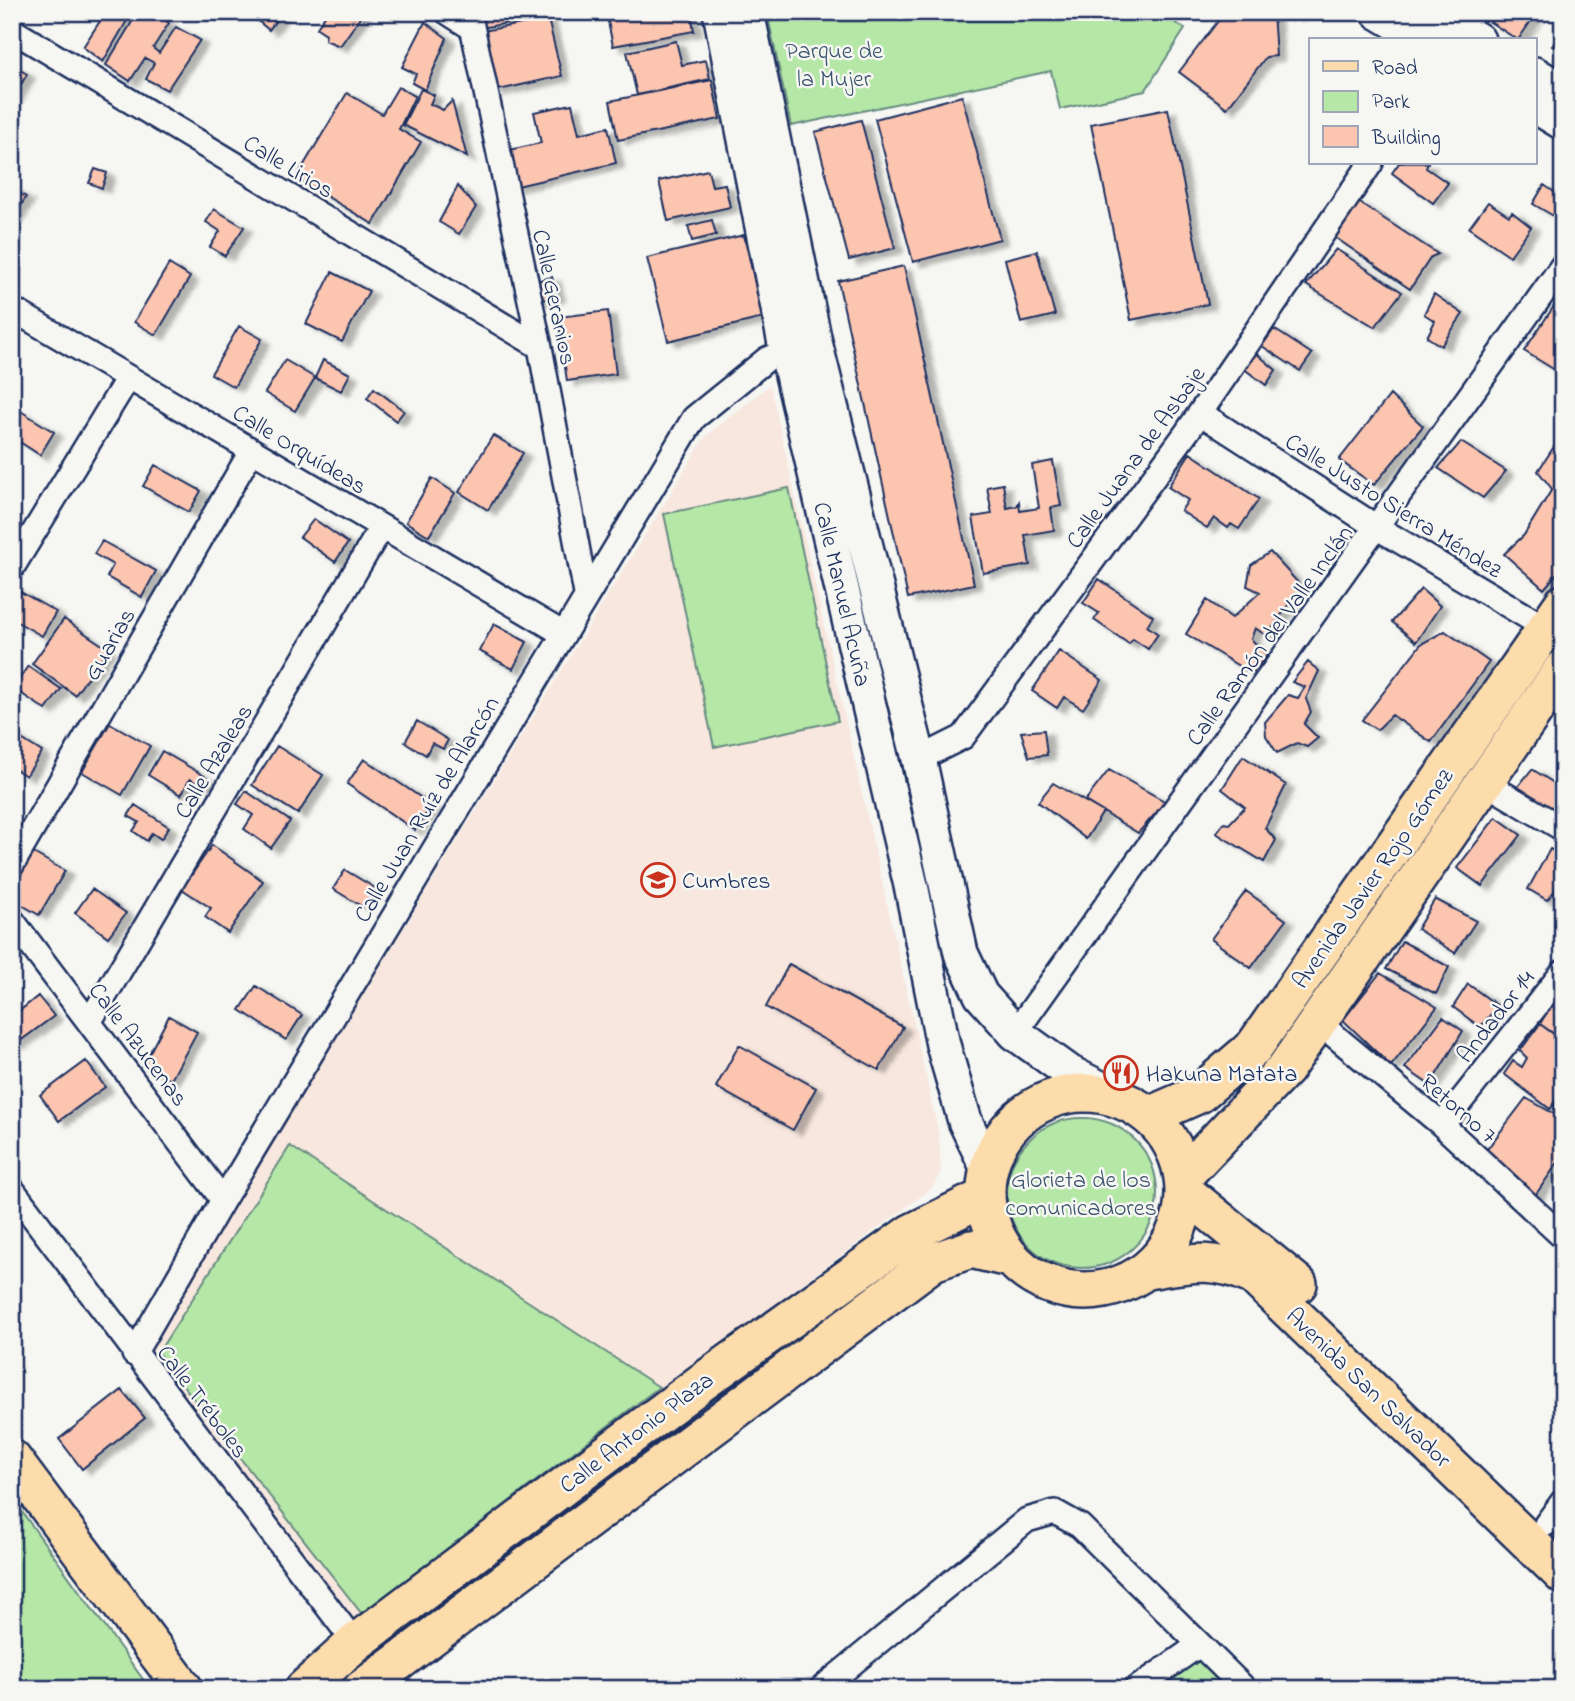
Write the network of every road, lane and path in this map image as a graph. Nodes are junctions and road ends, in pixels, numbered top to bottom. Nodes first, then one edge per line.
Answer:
1 (447, 12) edge
2 (720, 12) edge
3 (747, 12) edge
4 (1378, 12) edge
5 (1431, 12) edge
6 (470, 20) edge
7 (12, 30) edge
8 (1466, 31) edge
9 (1422, 38) edge
10 (1536, 75) edge
11 (1563, 91) edge
12 (1536, 107) edge
13 (1563, 122) edge
14 (1370, 164) edge
15 (1563, 265) edge
16 (12, 309) edge
17 (800, 346) junction
18 (540, 348) junction
19 (128, 378) junction
20 (1200, 413) junction
21 (252, 450) junction
22 (381, 528) junction
23 (1378, 528) junction
24 (12, 568) edge
25 (586, 594) junction
26 (1557, 624) edge
27 (562, 634) junction
28 (1563, 669) edge
29 (919, 759) junction
30 (1485, 782) junction
31 (1563, 829) edge
32 (12, 865) edge
33 (12, 920) edge
34 (1563, 972) edge
35 (90, 1021) junction
36 (1318, 1022) junction
37 (1015, 1033) junction
38 (1254, 1047) junction
39 (1285, 1069) junction
40 (1135, 1107) junction
41 (1441, 1125) junction
42 (986, 1183) junction
43 (1184, 1184) junction
44 (12, 1189) edge
45 (223, 1200) junction
46 (1563, 1237) edge
47 (1009, 1258) junction
48 (1148, 1270) junction
49 (134, 1354) junction
50 (12, 1459) edge
51 (1557, 1522) edge
52 (1563, 1575) edge
53 (355, 1643) junction
54 (1199, 1645) junction
55 (184, 1689) edge
56 (304, 1689) edge
57 (362, 1689) edge
58 (821, 1689) edge
59 (1136, 1689) edge
60 (1245, 1689) edge

1 - 6 street
2 - 17 main road, Calle Manuel Acuña
3 - 17 main road, Calle Manuel Acuña
4 - 9 main road
5 - 8 main road
6 - 18 street, Calle Geranios
7 - 18 street, Calle Lirios
10 - 11 main road
12 - 13 main road
14 - 20 street, Calle Juana de Asbaje
15 - 23 street, Calle Ramón del Valle Inclán
16 - 19 street, Calle Orquídeas
17 - 25 street, Calle Juan Ruíz de Alarcón
17 - 29 main road, Calle Manuel Acuña
17 - 42 main road, Calle Manuel Acuña
18 - 25 street, Calle Geranios
19 - 21 street, Calle Orquídeas
19 - 24 street
20 - 23 street, Calle Justo Sierra Méndez
20 - 29 street, Calle Juana de Asbaje
21 - 22 street, Calle Orquídeas
21 - 32 street, Guarias
22 - 27 street, Calle Orquídeas
22 - 35 street, Calle Azaleas
23 - 26 street, Calle Justo Sierra Méndez
23 - 37 street, Calle Ramón del Valle Inclán
25 - 27 street, Calle Juan Ruíz de Alarcón
26 - 38 main road, Avenida Javier Rojo Gómez
27 - 45 street, Calle Juan Ruíz de Alarcón
28 - 30 main road, Avenida Javier Rojo Gómez
29 - 37 main road, Calle Manuel Acuña
30 - 31 street
30 - 36 main road, Avenida Javier Rojo Gómez
33 - 35 street, Calle Azucenas
34 - 41 street, Andador 14
35 - 45 street, Calle Azucenas
36 - 39 main road, Avenida Javier Rojo Gómez
36 - 41 street, Retorno 7
37 - 40 main road, Calle Manuel Acuña
38 - 39 main road
38 - 40 main road, Avenida Javier Rojo Gómez
39 - 43 main road, Avenida Javier Rojo Gómez
40 - 42 main road
40 - 43 main road
41 - 46 street, Retorno 7
42 - 47 main road
42 - 53 main road, Calle Antonio Plaza
43 - 48 main road
43 - 51 main road, Avenida San Salvador
44 - 49 street, Calle Tréboles
45 - 49 street, Calle Juan Ruíz de Alarcón
47 - 48 main road
47 - 57 main road, Calle Antonio Plaza
48 - 52 main road, Avenida San Salvador
49 - 53 street, Calle Tréboles
50 - 55 main road
53 - 56 main road, Calle Antonio Plaza
54 - 58 street
54 - 59 street
54 - 60 street

